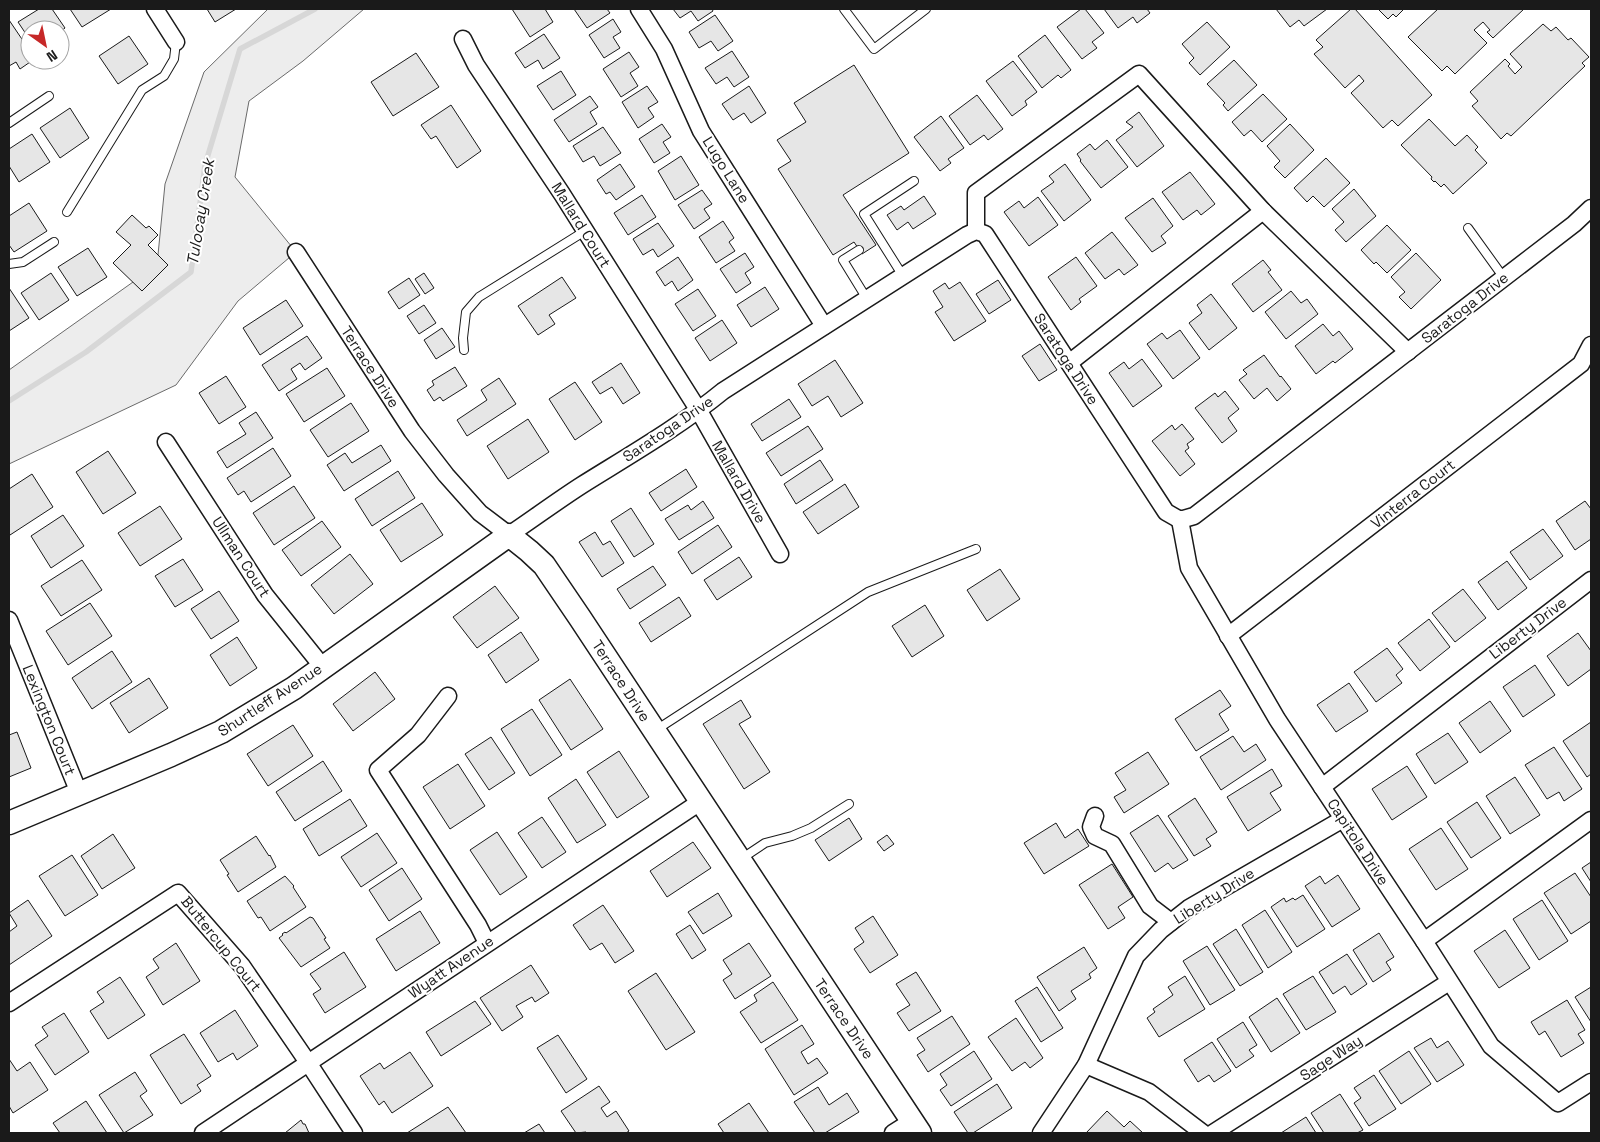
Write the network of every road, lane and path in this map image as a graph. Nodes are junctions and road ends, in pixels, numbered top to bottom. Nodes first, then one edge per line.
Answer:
1 (155, 9) edge
2 (639, 9) edge
3 (844, 9) edge
4 (926, 9) edge
5 (463, 39) dead end
6 (176, 42) joint
7 (49, 96) dead end
8 (9, 124) edge
9 (914, 181) dead end
10 (1591, 208) edge
11 (1263, 211) junction
12 (67, 212) dead end
13 (1468, 228) dead end
14 (584, 231) junction
15 (976, 231) junction
16 (54, 242) dead end
17 (859, 250) dead end
18 (296, 252) dead end
19 (9, 264) edge
20 (904, 276) junction
21 (1504, 278) junction
22 (867, 299) junction
23 (824, 326) junction
24 (1591, 345) edge
25 (464, 350) dead end
26 (1408, 352) junction
27 (1069, 363) junction
28 (699, 411) junction
29 (166, 442) dead end
30 (1180, 520) junction
31 (509, 536) junction
32 (976, 549) dead end
33 (780, 554) dead end
34 (1591, 580) edge
35 (9, 620) edge
36 (1228, 636) junction
37 (322, 666) junction
38 (448, 696) dead end
39 (654, 731) junction
40 (1322, 786) junction
41 (79, 793) junction
42 (700, 802) junction
43 (849, 804) dead end
44 (1095, 816) dead end
45 (1343, 819) junction
46 (1591, 820) edge
47 (9, 823) edge
48 (739, 860) junction
49 (1171, 922) junction
50 (1424, 941) junction
51 (487, 943) junction
52 (1449, 982) junction
53 (9, 1003) edge
54 (309, 1064) junction
55 (1086, 1065) junction
56 (1591, 1082) edge
57 (916, 1127) edge
58 (203, 1133) edge
59 (354, 1133) edge
60 (893, 1133) edge
61 (1041, 1133) edge
62 (1203, 1133) edge
63 (1213, 1133) edge

1 - 6 street
2 - 23 street, Lugo Lane
3 - 4 lane
5 - 14 street, Mallard Court
6 - 12 lane
7 - 8 lane
9 - 20 lane
10 - 21 street, Saratoga Drive
11 - 15 street
11 - 26 street
11 - 27 street
13 - 21 lane
14 - 25 lane
14 - 28 street, Mallard Court
15 - 20 street, Saratoga Drive
15 - 27 street, Saratoga Drive
16 - 19 lane
17 - 22 lane
18 - 31 street, Terrace Drive
20 - 22 street, Saratoga Drive
21 - 26 street, Saratoga Drive
22 - 23 street, Saratoga Drive
23 - 28 street, Saratoga Drive
24 - 36 street, Vinterra Court
26 - 30 street, Saratoga Drive
27 - 30 street, Saratoga Drive
28 - 31 street, Saratoga Drive
28 - 33 street, Mallard Drive
29 - 37 street, Ullman Court
30 - 36 street, Capitola Drive
31 - 37 street, Shurtleff Avenue
31 - 39 street, Terrace Drive
32 - 39 lane
34 - 40 street, Liberty Drive
35 - 41 street, Lexington Court
36 - 40 street, Capitola Drive
37 - 41 street, Shurtleff Avenue
38 - 51 street
39 - 42 street, Terrace Drive
40 - 45 street, Capitola Drive
41 - 47 street, Shurtleff Avenue
42 - 48 street, Terrace Drive
42 - 51 street, Wyatt Avenue
43 - 48 lane
44 - 49 street
45 - 49 street, Liberty Drive
45 - 50 street, Capitola Drive
46 - 50 street
48 - 57 street, Terrace Drive
49 - 55 street, Liberty Drive
50 - 52 street, Capitola Drive
51 - 54 street, Wyatt Avenue
52 - 56 street, Capitola Drive
52 - 63 street, Sage Way
53 - 54 street, Buttercup Court
54 - 58 street, Wyatt Avenue
54 - 59 street
55 - 61 street, Liberty Drive
55 - 62 street
57 - 60 street

